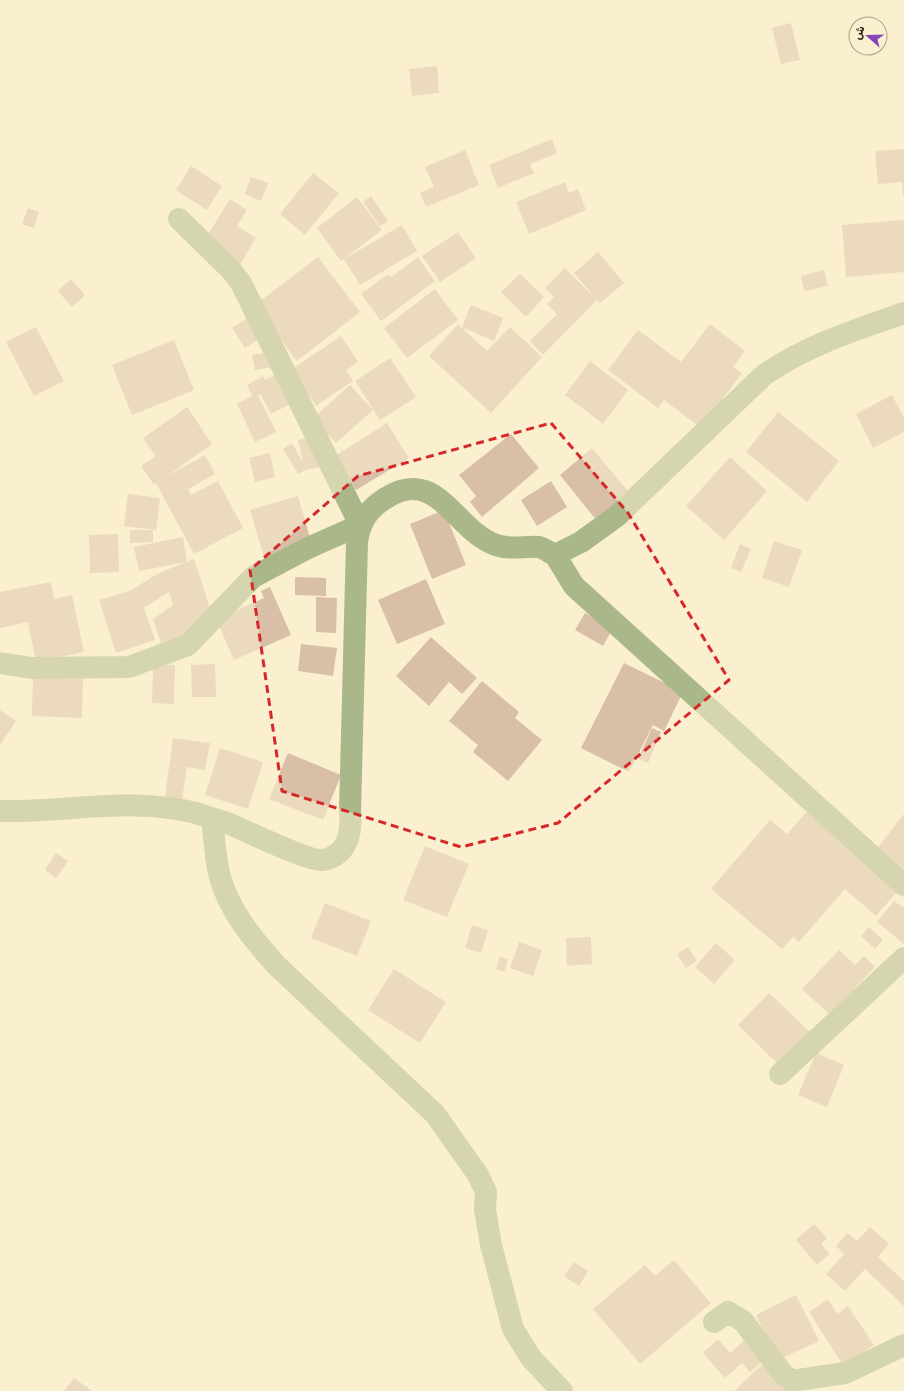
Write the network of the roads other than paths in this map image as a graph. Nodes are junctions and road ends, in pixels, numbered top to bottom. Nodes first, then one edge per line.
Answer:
1 (179, 219) dead end
2 (904, 313) edge
3 (360, 525) junction
4 (555, 555) junction
5 (0, 663) edge
6 (0, 811) edge
7 (212, 818) junction
8 (904, 885) edge
9 (904, 958) edge
10 (780, 1074) dead end
11 (714, 1322) dead end
12 (904, 1344) edge
13 (562, 1391) edge

1 - 3 street
2 - 4 street
3 - 4 street
3 - 5 street
3 - 7 street
4 - 8 street
6 - 7 street
7 - 13 street
9 - 10 street
11 - 12 street

